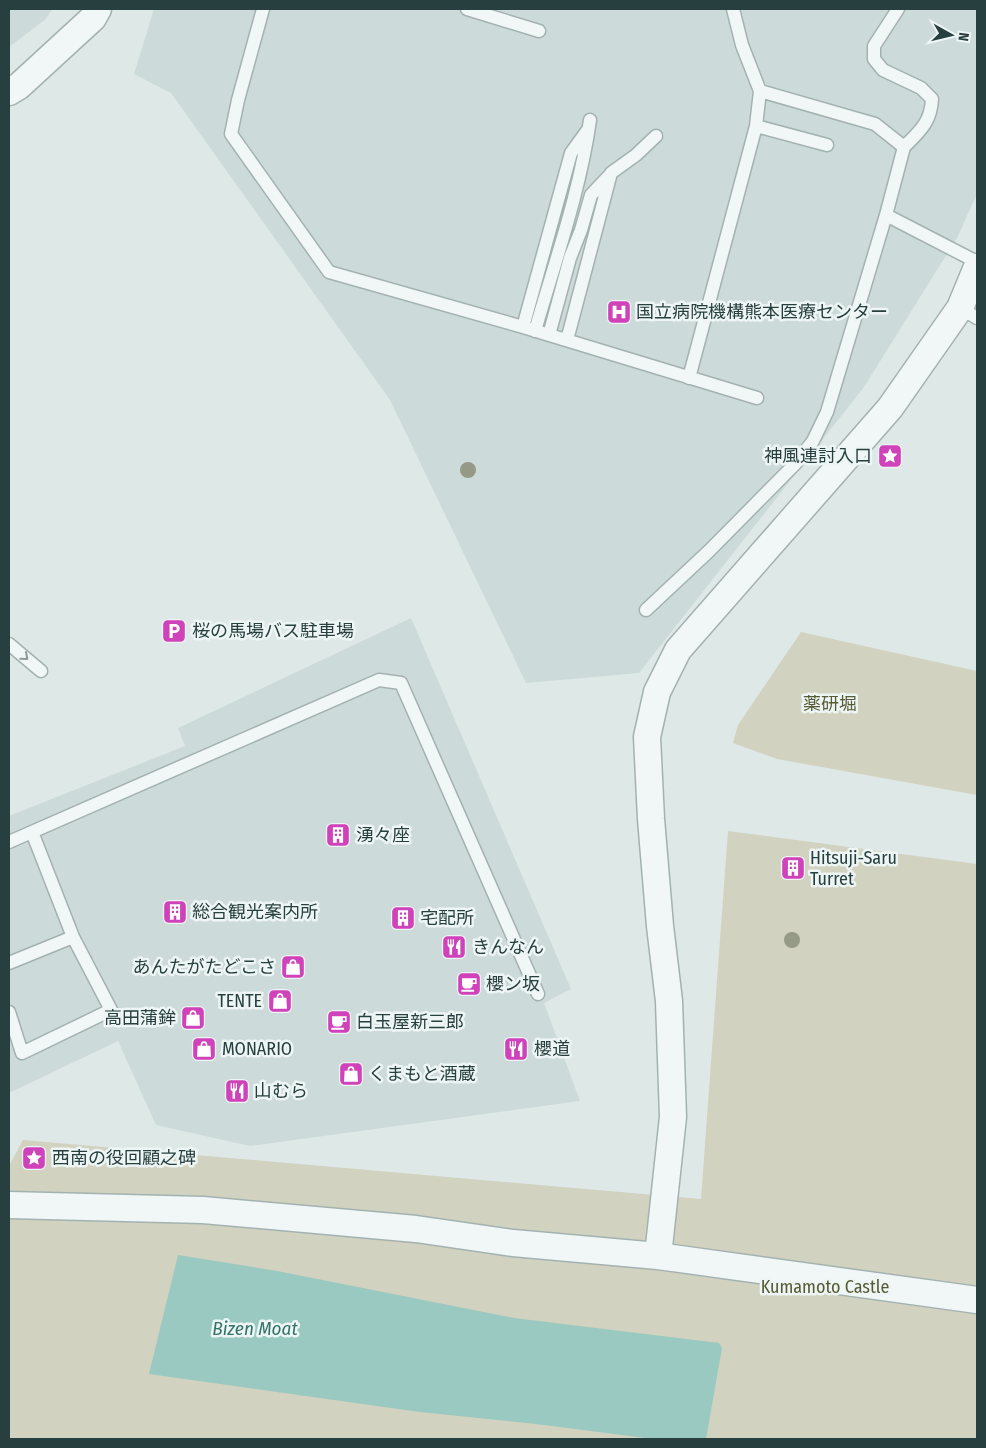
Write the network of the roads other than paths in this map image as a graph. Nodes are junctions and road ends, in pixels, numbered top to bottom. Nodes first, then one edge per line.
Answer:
1 (98, 9) edge
2 (263, 9) edge
3 (467, 9) edge
4 (733, 9) edge
5 (898, 9) edge
6 (538, 31) dead end
7 (760, 91) junction
8 (9, 92) edge
9 (589, 124) dead end
10 (756, 126) junction
11 (656, 136) dead end
12 (826, 145) dead end
13 (904, 147) junction
14 (611, 173) junction
15 (886, 215) junction
16 (977, 262) edge
17 (977, 267) edge
18 (969, 313) edge
19 (529, 329) junction
20 (549, 335) junction
21 (567, 340) junction
22 (689, 378) junction
23 (757, 398) dead end
24 (646, 610) dead end
25 (9, 644) edge
26 (41, 671) dead end
27 (32, 832) junction
28 (9, 842) edge
29 (74, 937) junction
30 (9, 963) edge
31 (538, 994) dead end
32 (9, 1012) edge
33 (9, 1205) edge
34 (658, 1256) junction
35 (977, 1300) edge

1 - 8 street
2 - 19 lane
3 - 6 lane
4 - 7 lane
5 - 13 lane
7 - 10 lane
7 - 13 lane
9 - 19 lane
10 - 12 lane
10 - 22 lane
11 - 14 lane
13 - 15 lane
14 - 20 lane
14 - 21 lane
15 - 16 lane
15 - 24 lane
17 - 18 street
18 - 34 street
19 - 20 lane
20 - 21 lane
21 - 22 lane
22 - 23 lane
25 -> 26 lane
27 - 28 lane
27 - 29 lane
27 - 31 lane
29 - 30 lane
29 - 32 lane
33 - 34 street
34 - 35 street

